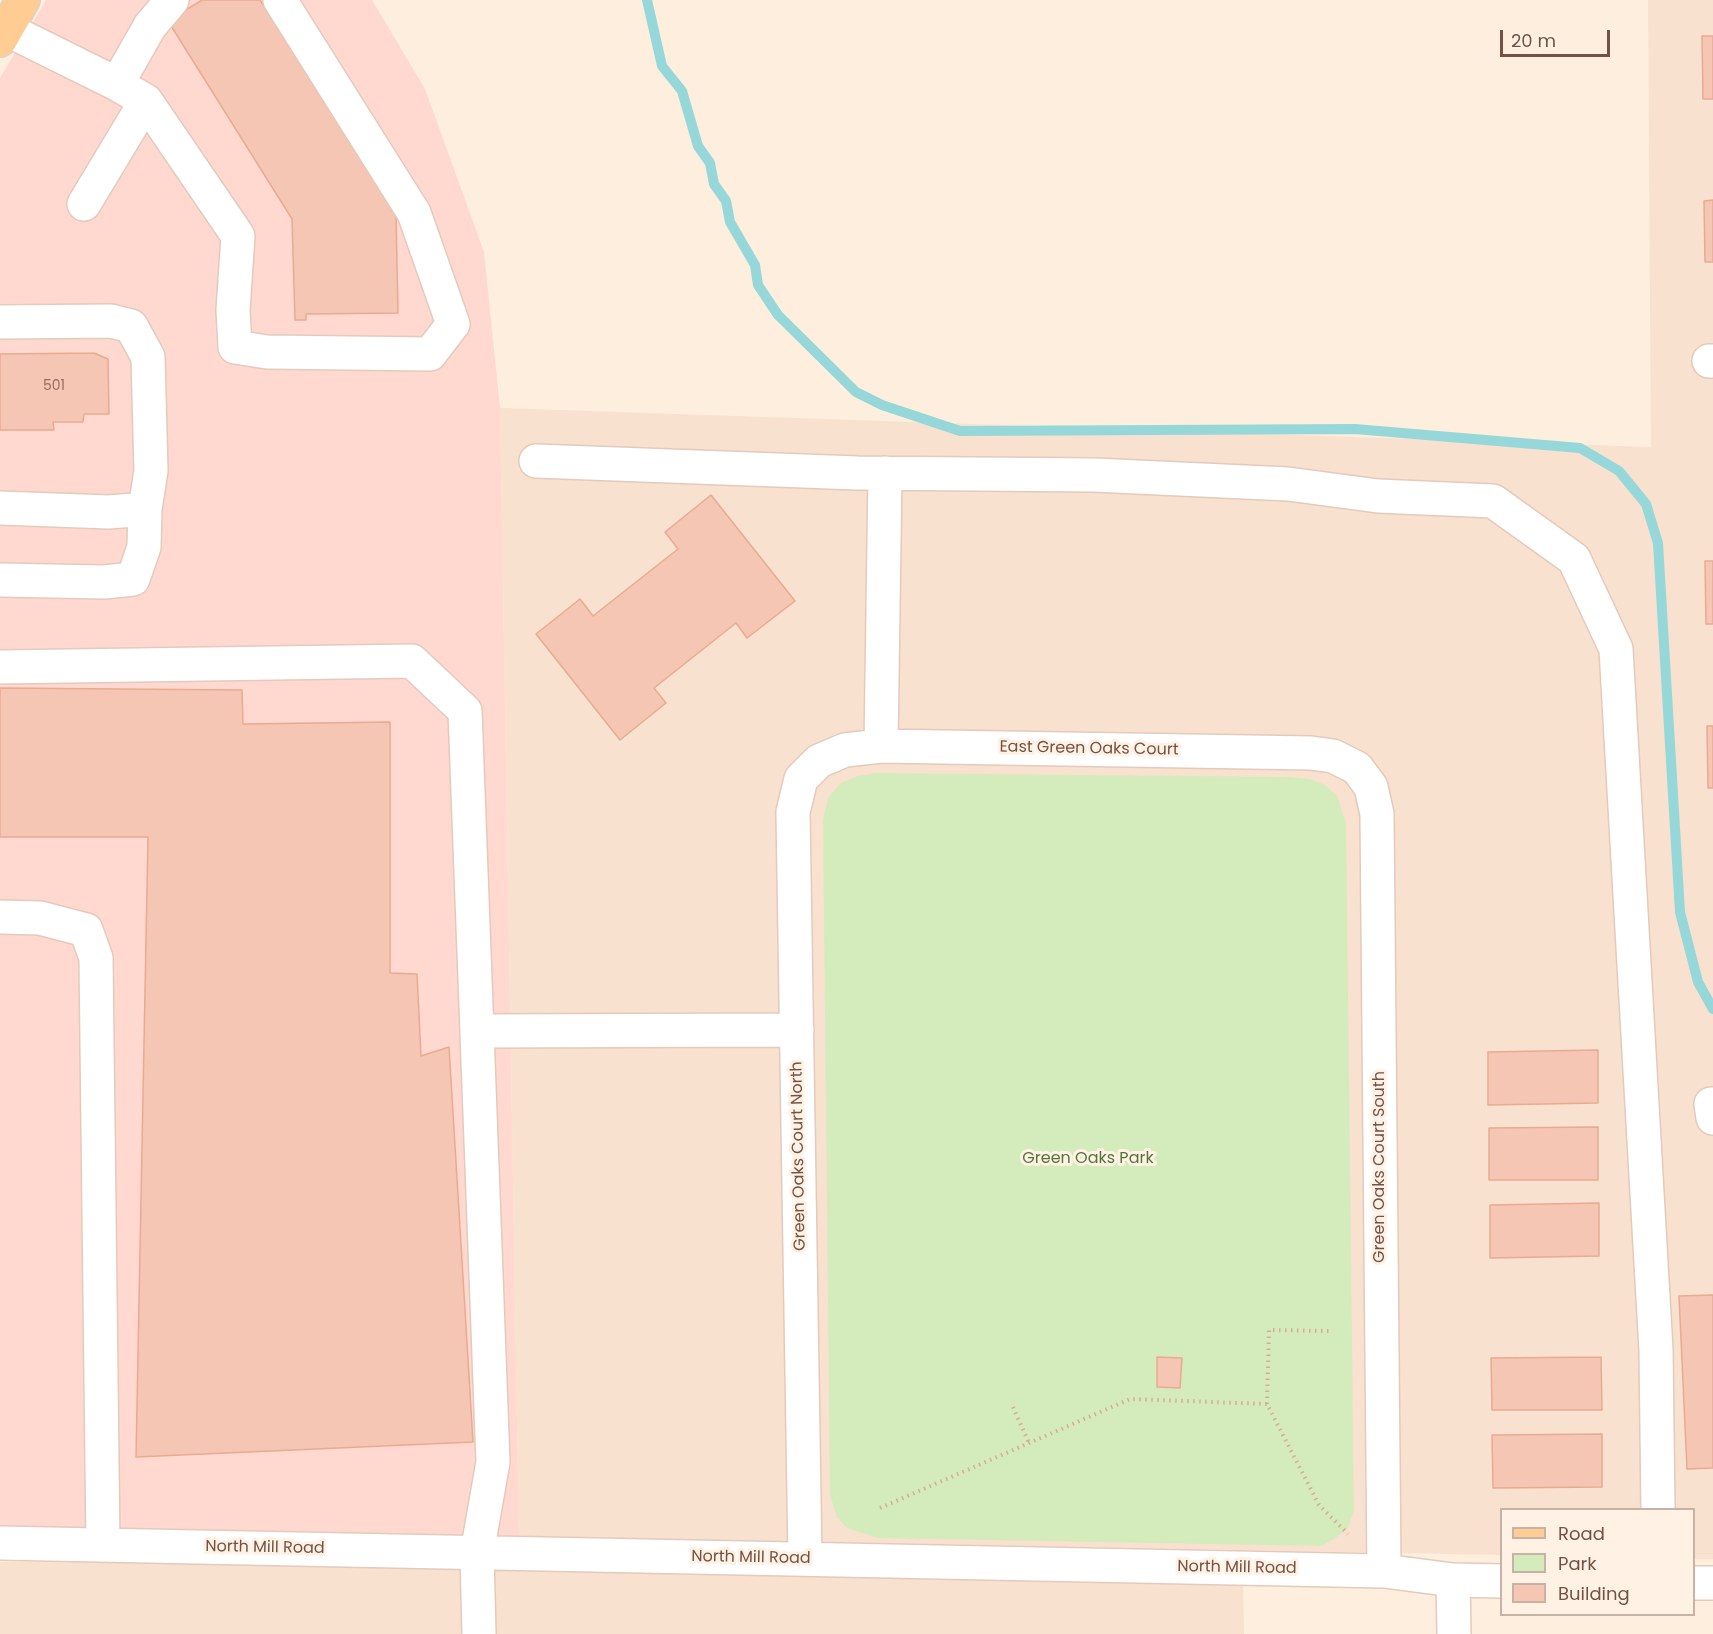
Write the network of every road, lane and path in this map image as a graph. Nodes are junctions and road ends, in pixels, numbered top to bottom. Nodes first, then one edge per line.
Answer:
1 (23, 0) edge
2 (172, 0) edge
3 (280, 0) edge
4 (2, 32) edge
5 (117, 84) junction
6 (146, 101) junction
7 (84, 204) dead end
8 (0, 322) edge
9 (536, 461) dead end
10 (885, 473) junction
11 (0, 508) edge
12 (146, 509) junction
13 (0, 580) edge
14 (0, 667) edge
15 (881, 746) junction
16 (819, 761) joint
17 (1358, 768) joint
18 (0, 917) edge
19 (797, 1030) junction
20 (477, 1031) junction
21 (1332, 1330) dead end
22 (1267, 1404) junction
23 (1013, 1407) dead end
24 (1029, 1443) junction
25 (880, 1508) dead end
26 (1658, 1508) edge
27 (0, 1543) edge
28 (103, 1545) junction
29 (477, 1553) junction
30 (805, 1560) junction
31 (1384, 1571) junction
32 (1453, 1580) junction
33 (1500, 1581) edge
34 (1695, 1583) edge
35 (1713, 1583) edge
36 (479, 1634) edge
37 (1454, 1634) edge

1 - 4 main road
2 - 5 street
3 - 6 street
4 - 5 street
5 - 6 street
6 - 7 street
8 - 12 street
9 - 10 street
10 - 15 street
10 - 26 street
11 - 12 street
12 - 13 street
14 - 20 street
15 - 16 street, East Green Oaks Court
15 - 17 street, East Green Oaks Court
16 - 19 street, Green Oaks Court North
17 - 31 street, Green Oaks Court South
18 - 28 street
19 - 20 street
19 - 30 street, Green Oaks Court North
20 - 29 street
21 - 22 path
22 - 24 path
22 - 31 path
23 - 24 path
24 - 25 path
27 - 28 street, North Mill Road
28 - 29 street, North Mill Road
29 - 30 street, North Mill Road
29 - 36 street
30 - 31 street, North Mill Road
31 - 32 street, North Mill Road
32 - 33 street, North Mill Road
32 - 37 street
34 - 35 street

